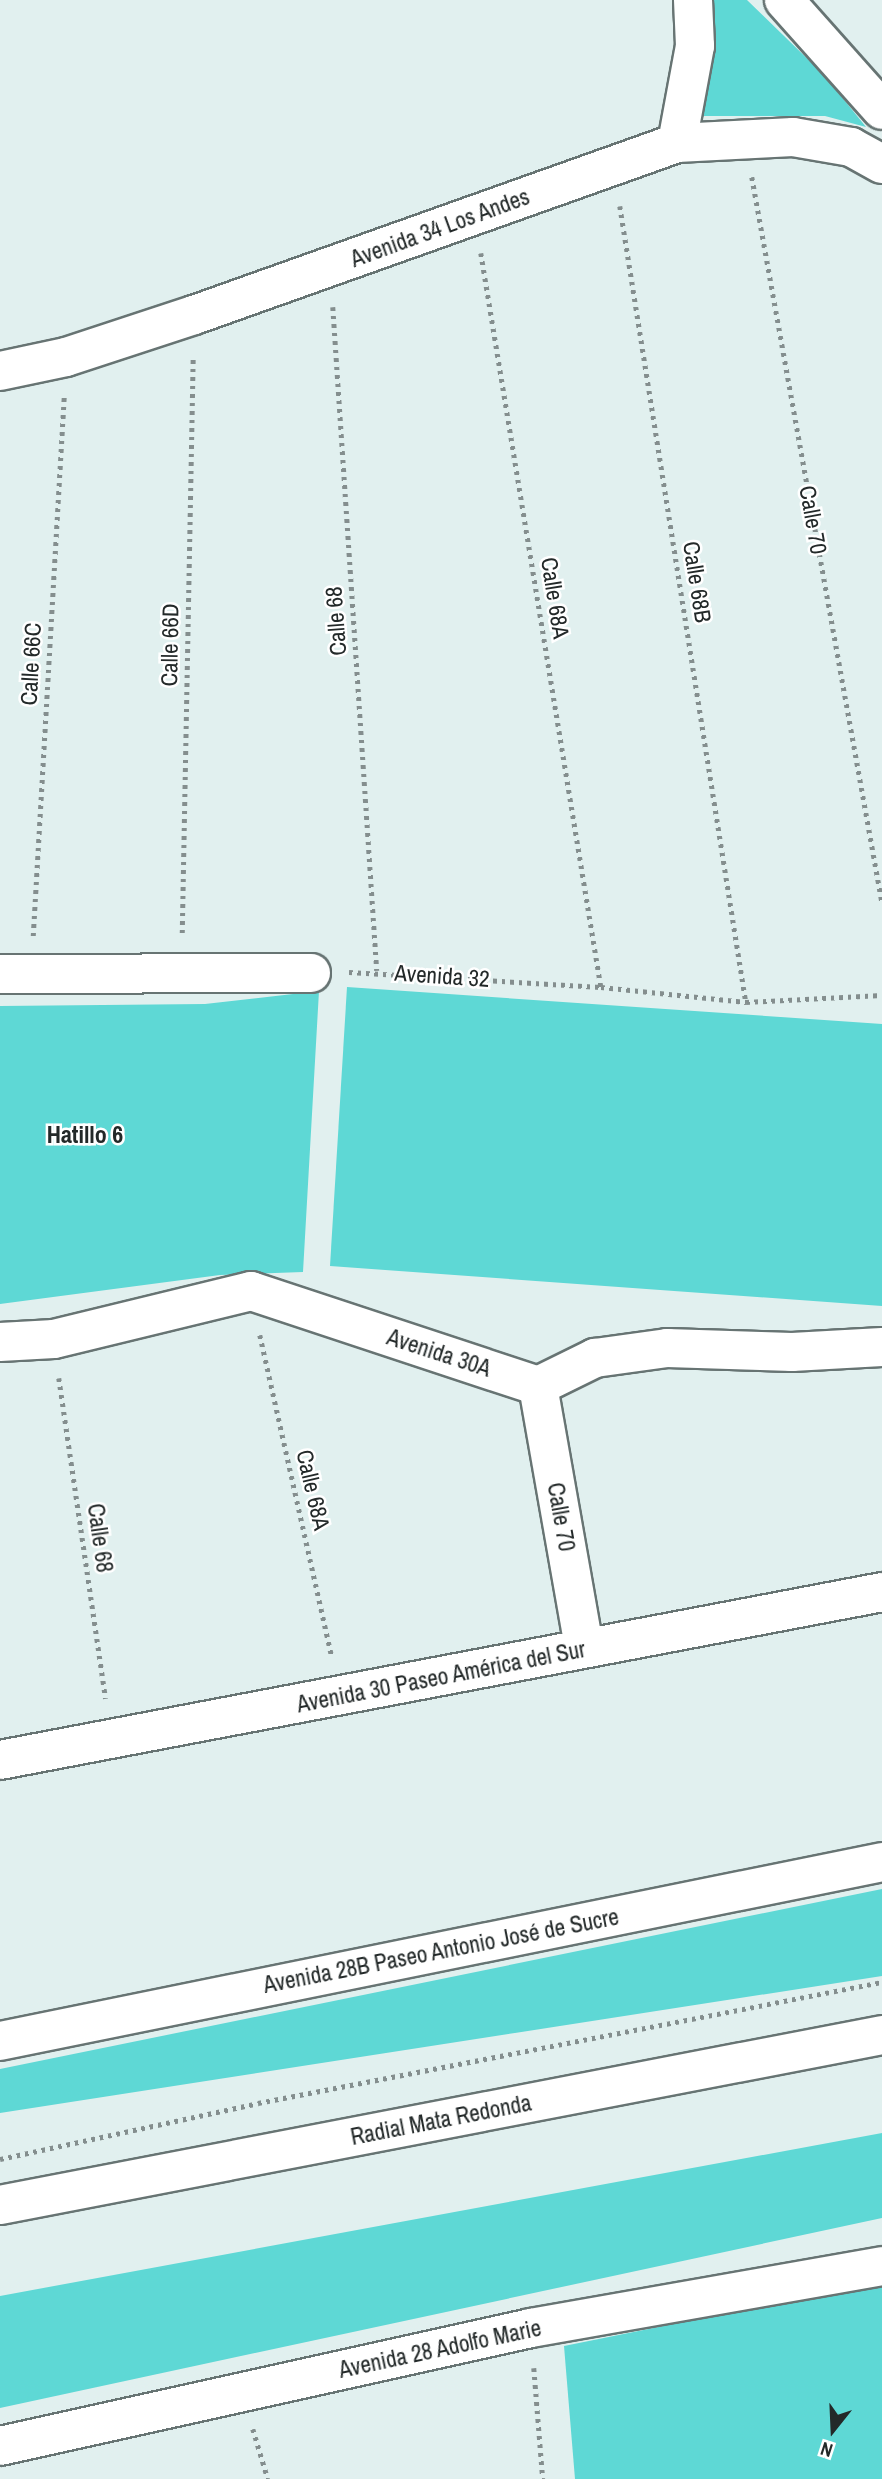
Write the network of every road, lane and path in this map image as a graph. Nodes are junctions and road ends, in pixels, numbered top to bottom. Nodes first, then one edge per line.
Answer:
1 (693, 0) edge
2 (784, 0) edge
3 (882, 110) edge
4 (745, 138) junction
5 (677, 143) junction
6 (882, 164) edge
7 (614, 167) junction
8 (474, 214) junction
9 (331, 268) junction
10 (194, 315) junction
11 (66, 357) junction
12 (0, 371) edge
13 (882, 902) edge
14 (377, 971) junction
15 (15, 973) edge
16 (311, 973) joint
17 (181, 976) junction
18 (601, 988) junction
19 (882, 995) edge
20 (746, 1002) junction
21 (251, 1291) junction
22 (54, 1339) junction
23 (0, 1342) edge
24 (882, 1347) edge
25 (538, 1386) junction
26 (882, 1592) edge
27 (584, 1648) junction
28 (341, 1697) junction
29 (112, 1741) junction
30 (0, 1760) edge
31 (882, 1862) edge
32 (882, 1982) edge
33 (882, 2035) edge
34 (0, 2041) edge
35 (0, 2159) edge
36 (0, 2205) edge
37 (882, 2266) edge
38 (531, 2328) junction
39 (242, 2391) junction
40 (0, 2446) edge
41 (268, 2479) edge
42 (543, 2479) edge

1 - 5 street
2 - 3 street
4 - 5 street, Avenida 34 Los Andes
4 - 6 street, Avenida 34 Los Andes
4 - 13 path, Calle 70
5 - 7 street, Avenida 34 Los Andes
7 - 8 street, Avenida 34 Los Andes
7 - 20 path, Calle 68B
8 - 9 street, Avenida 34 Los Andes
8 - 18 path, Calle 68A
9 - 10 street, Avenida 34 Los Andes
9 - 14 path, Calle 68
10 - 11 street, Avenida 34 Los Andes
10 - 17 path, Calle 66D
11 - 12 street, Avenida 34 Los Andes
11 - 15 path, Calle 66C
14 - 16 path, Avenida 32
14 - 18 path, Avenida 32
15 - 17 street
16 - 17 street
18 - 20 path, Avenida 32
19 - 20 path, Avenida 32
21 - 22 street
21 - 25 street, Avenida 30A
21 - 28 path, Calle 68A
22 - 23 street
22 - 29 path, Calle 68
24 - 25 street
25 - 27 street, Calle 70
26 - 27 street, Avenida 30 Paseo América del Sur
27 - 28 street, Avenida 30 Paseo América del Sur
28 - 29 street, Avenida 30 Paseo América del Sur
29 - 30 street, Avenida 30 Paseo América del Sur
31 - 34 street, Avenida 28B Paseo Antonio José de Sucre
32 - 35 path
33 - 36 street, Radial Mata Redonda
37 - 38 street, Avenida 28 Adolfo Marie
38 - 39 street, Avenida 28 Adolfo Marie
38 - 42 path
39 - 40 street, Avenida 28 Adolfo Marie
39 - 41 path

